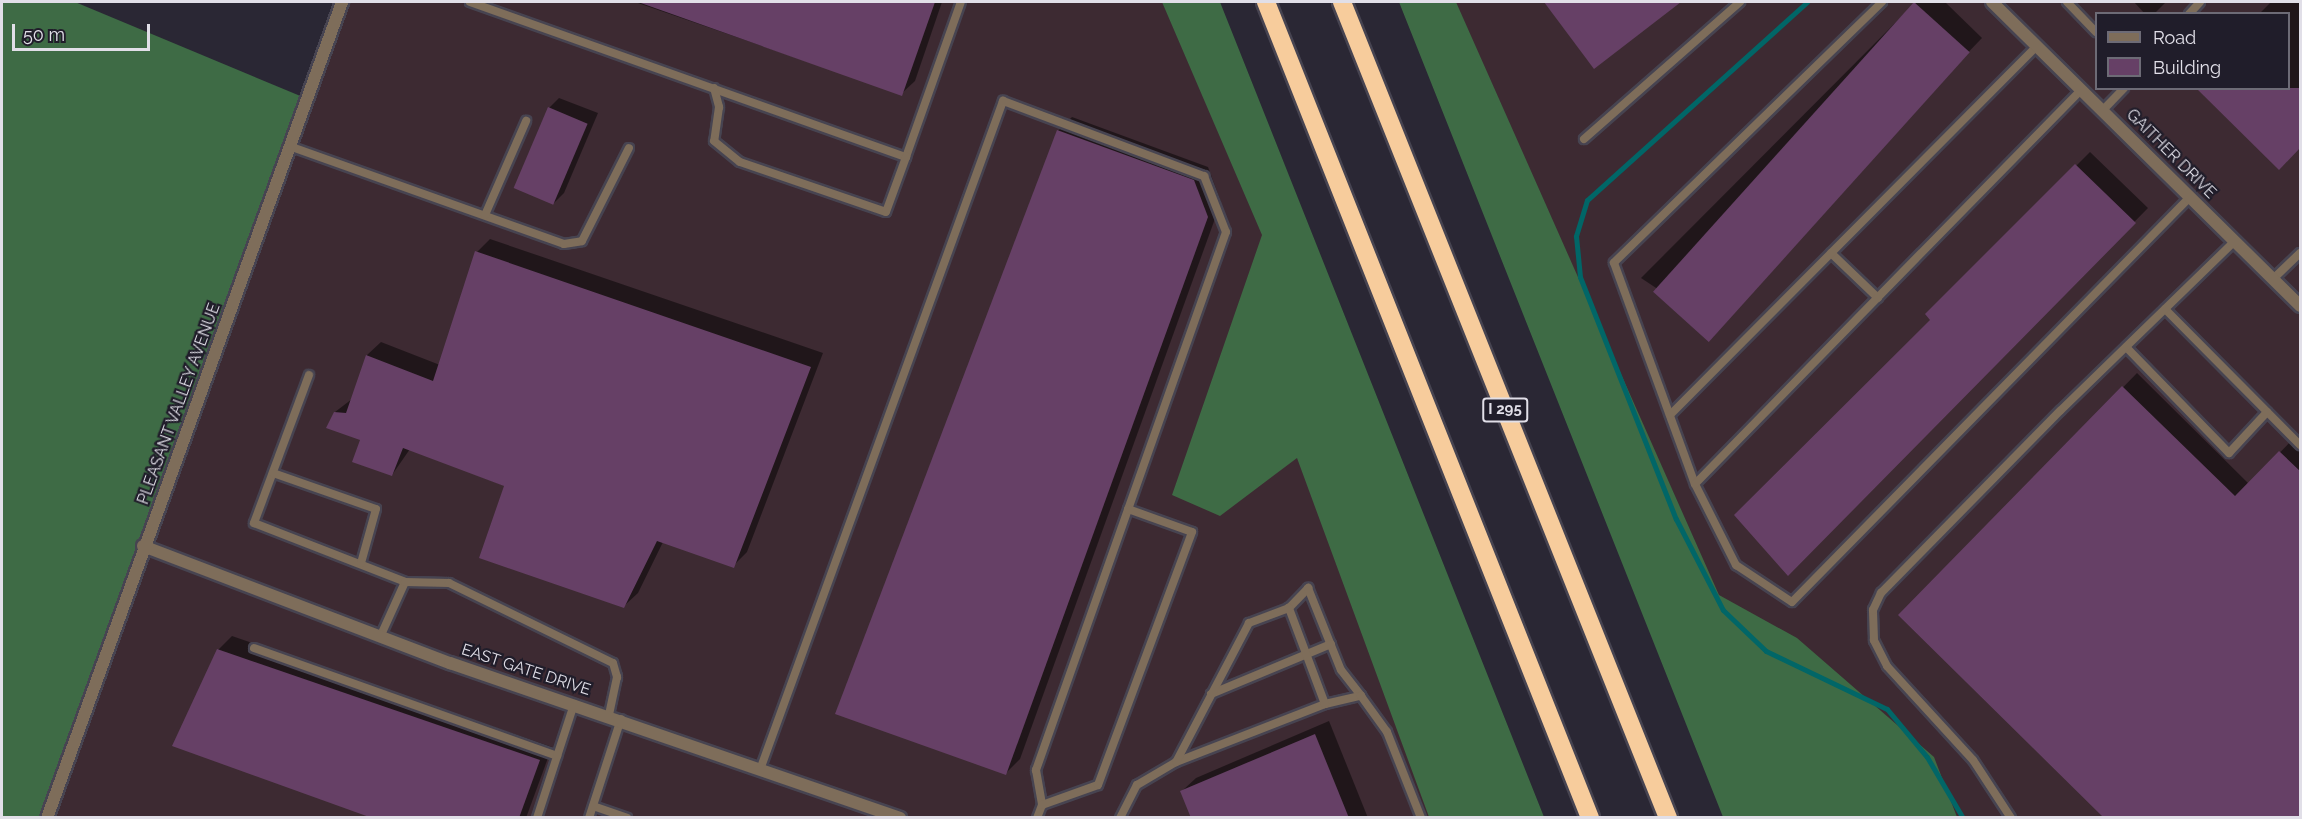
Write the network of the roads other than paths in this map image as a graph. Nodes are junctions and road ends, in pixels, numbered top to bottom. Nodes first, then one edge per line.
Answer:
1 (342, 2) edge
2 (470, 2) edge
3 (961, 2) edge
4 (1266, 2) edge
5 (1342, 2) edge
6 (1740, 2) edge
7 (1882, 2) edge
8 (1992, 2) edge
9 (2067, 2) edge
10 (2095, 30) edge
11 (2037, 46) junction
12 (714, 88) junction
13 (2081, 90) junction
14 (2122, 90) edge
15 (2103, 110) junction
16 (526, 121) dead end
17 (1584, 139) dead end
18 (289, 146) junction
19 (629, 148) dead end
20 (906, 157) junction
21 (2190, 197) junction
22 (485, 215) junction
23 (2235, 241) junction
24 (1831, 253) junction
25 (2301, 253) edge
26 (2273, 279) junction
27 (1878, 298) junction
28 (2301, 306) edge
29 (2164, 309) junction
30 (2126, 347) junction
31 (309, 375) dead end
32 (2267, 412) junction
33 (1670, 415) junction
34 (2301, 445) edge
35 (273, 473) junction
36 (1695, 484) junction
37 (1128, 509) junction
38 (144, 546) junction
39 (360, 563) junction
40 (405, 582) junction
41 (1289, 608) junction
42 (381, 635) junction
43 (1330, 644) junction
44 (254, 648) dead end
45 (1306, 654) junction
46 (1211, 694) junction
47 (1361, 696) junction
48 (574, 704) junction
49 (1325, 704) junction
50 (609, 715) junction
51 (621, 719) junction
52 (557, 756) junction
53 (1176, 762) junction
54 (761, 767) junction
55 (1042, 805) junction
56 (592, 806) junction
57 (46, 818) edge
58 (537, 818) edge
59 (589, 818) edge
60 (627, 818) edge
61 (900, 818) edge
62 (1037, 818) edge
63 (1120, 818) edge
64 (1421, 818) edge
65 (1590, 818) edge
66 (1668, 818) edge
67 (2011, 818) edge

1 - 18 street, PLEASANT VALLEY AVENUE
2 - 12 lane
3 - 20 lane
4 - 65 highway
5 - 66 highway, I 295
6 - 17 lane
7 - 33 lane
8 - 11 street, GAITHER DRIVE
9 - 10 lane
11 - 13 street, GAITHER DRIVE
11 - 24 lane
12 - 20 lane
12 - 20 lane
13 - 15 street, GAITHER DRIVE
13 - 27 lane
14 - 15 lane
15 - 21 street, GAITHER DRIVE
16 - 22 lane
18 - 22 lane
18 - 38 street, PLEASANT VALLEY AVENUE
19 - 22 lane
21 - 23 street, GAITHER DRIVE
21 - 36 lane
23 - 26 street, GAITHER DRIVE
23 - 29 lane
24 - 27 lane
24 - 33 lane
25 - 26 lane
26 - 28 street, GAITHER DRIVE
27 - 36 lane
29 - 30 lane
29 - 32 lane
30 - 32 lane
30 - 67 lane
31 - 35 lane
32 - 34 lane
33 - 36 lane
35 - 39 lane
35 - 39 lane
37 - 54 lane
37 - 55 lane
37 - 55 lane
38 - 42 street, EAST GATE DRIVE
38 - 57 street, PLEASANT VALLEY AVENUE
39 - 40 lane
40 - 42 lane
40 - 50 lane
41 - 43 lane
41 - 45 lane
41 - 46 lane
42 - 48 street, EAST GATE DRIVE
43 - 45 lane
43 - 47 lane
44 - 52 lane
45 - 46 lane
45 - 49 lane
46 - 53 lane
47 - 49 lane
47 - 64 lane
48 - 50 street, EAST GATE DRIVE
48 - 52 lane
49 - 53 lane
50 - 51 street, EAST GATE DRIVE
51 - 54 street, EAST GATE DRIVE
51 - 56 lane
52 - 58 lane
53 - 63 lane
54 - 61 street, EAST GATE DRIVE
55 - 62 lane
56 - 59 lane
56 - 60 lane

